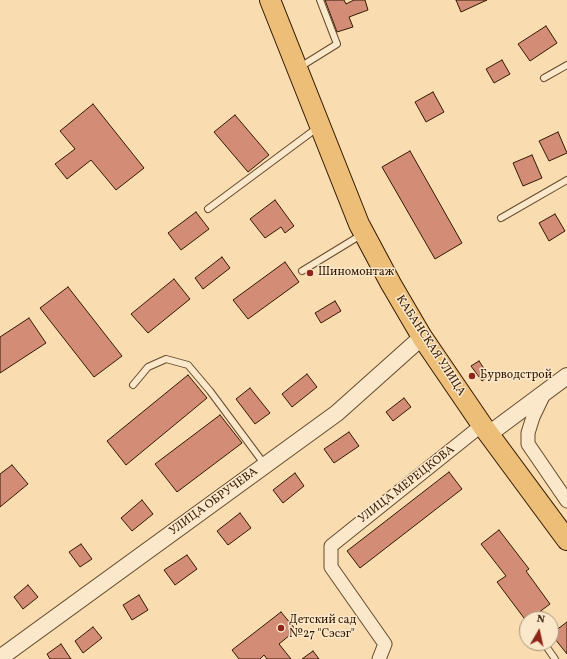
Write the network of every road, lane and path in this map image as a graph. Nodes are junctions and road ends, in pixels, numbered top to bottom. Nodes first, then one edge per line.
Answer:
1 (270, 0) edge
2 (320, 0) edge
3 (567, 65) edge
4 (297, 69) junction
5 (544, 78) dead end
6 (320, 126) junction
7 (567, 180) edge
8 (208, 209) dead end
9 (502, 218) dead end
10 (364, 233) junction
11 (302, 271) dead end
12 (422, 337) junction
13 (567, 376) edge
14 (132, 385) dead end
15 (545, 392) junction
16 (486, 430) junction
17 (264, 465) junction
18 (567, 502) edge
19 (567, 540) edge
20 (0, 658) edge
21 (379, 659) edge

1 - 4 main road, КАБАНСКАЯ УЛИЦА
2 - 4 lane
3 - 5 lane
4 - 6 main road, КАБАНСКАЯ УЛИЦА
6 - 8 lane
6 - 10 main road, КАБАНСКАЯ УЛИЦА
7 - 9 lane
10 - 11 lane
10 - 12 main road, КАБАНСКАЯ УЛИЦА
12 - 16 main road, КАБАНСКАЯ УЛИЦА
12 - 17 street, УЛИЦА ОБРУЧЕВА
13 - 15 street
14 - 17 lane
15 - 16 street
15 - 18 street
16 - 19 main road, КАБАНСКАЯ УЛИЦА
16 - 21 street, УЛИЦА МЕРЕЦКОВА
17 - 20 street, УЛИЦА ОБРУЧЕВА

